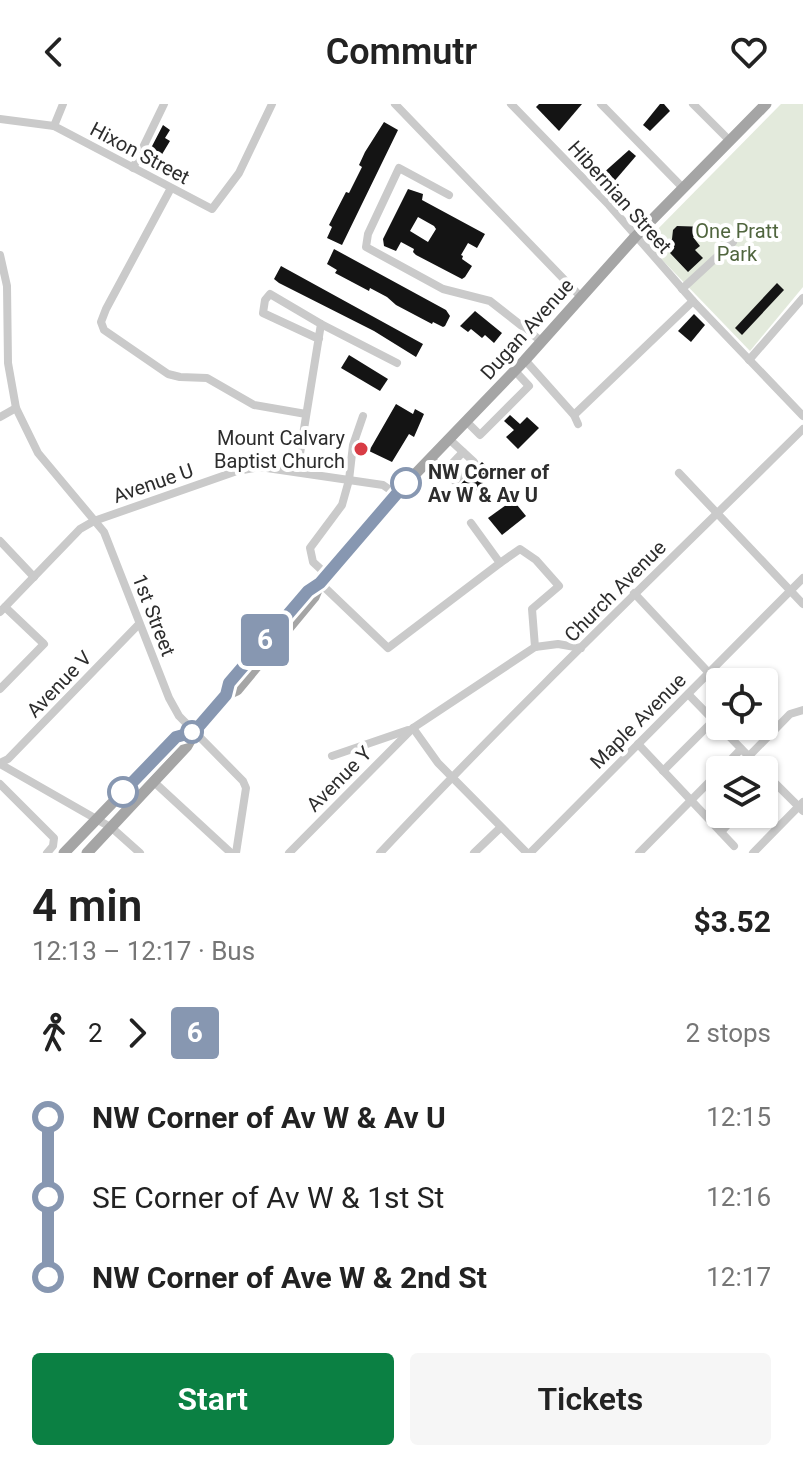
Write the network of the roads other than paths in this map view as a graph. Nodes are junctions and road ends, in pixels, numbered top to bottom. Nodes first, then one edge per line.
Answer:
1 (63, 104) edge
2 (164, 104) edge
3 (272, 104) edge
4 (395, 104) edge
5 (511, 104) edge
6 (601, 104) edge
7 (693, 104) edge
8 (766, 104) edge
9 (0, 119) edge
10 (54, 126) junction
11 (730, 141) junction
12 (133, 168) junction
13 (171, 188) junction
14 (683, 188) junction
15 (449, 195) dead end
16 (635, 237) junction
17 (733, 242) dead end
18 (0, 255) edge
19 (682, 289) junction
20 (581, 297) junction
21 (802, 300) edge
22 (693, 301) junction
23 (321, 324) junction
24 (319, 339) junction
25 (541, 341) junction
26 (525, 360) junction
27 (749, 360) junction
28 (4, 362) edge
29 (397, 363) dead end
30 (515, 371) junction
31 (16, 408) junction
32 (306, 414) junction
33 (574, 415) junction
34 (363, 416) dead end
35 (803, 416) edge
36 (0, 417) edge
37 (466, 421) junction
38 (578, 424) dead end
39 (803, 429) edge
40 (449, 439) junction
41 (463, 452) junction
42 (430, 458) junction
43 (445, 471) junction
44 (297, 472) junction
45 (679, 473) dead end
46 (349, 480) junction
47 (396, 494) junction
48 (716, 513) junction
49 (94, 521) junction
50 (471, 523) dead end
51 (0, 541) edge
52 (500, 563) junction
53 (34, 577) junction
54 (803, 578) edge
55 (324, 579) junction
56 (790, 591) junction
57 (634, 593) junction
58 (803, 604) edge
59 (2, 609) edge
60 (139, 624) junction
61 (535, 647) junction
62 (581, 648) junction
63 (714, 668) edge
64 (706, 670) edge
65 (706, 676) edge
66 (0, 689) edge
67 (688, 694) junction
68 (803, 710) edge
69 (706, 712) edge
70 (413, 728) junction
71 (706, 728) edge
72 (194, 732) junction
73 (733, 740) edge
74 (638, 744) junction
75 (741, 749) junction
76 (332, 756) dead end
77 (734, 756) edge
78 (747, 756) edge
79 (749, 756) edge
80 (0, 764) edge
81 (663, 771) junction
82 (451, 777) junction
83 (154, 782) junction
84 (0, 784) edge
85 (706, 784) edge
86 (778, 787) edge
87 (691, 800) junction
88 (801, 806) edge
89 (97, 819) junction
90 (112, 828) junction
91 (500, 828) junction
92 (725, 828) edge
93 (721, 832) junction
94 (734, 846) dead end
95 (47, 853) edge
96 (64, 853) edge
97 (87, 853) edge
98 (140, 853) edge
99 (233, 853) edge
100 (289, 853) edge
101 (380, 853) edge
102 (474, 853) edge
103 (528, 853) edge
104 (639, 853) edge
105 (753, 853) edge

1 - 10 street
2 - 12 street
3 - 13 street, Hixon Street
4 - 20 street
5 - 16 street, Hibernian Street
6 - 14 street
7 - 11 street
8 - 11 main road, Dugan Avenue
9 - 10 street
10 - 12 street, Hixon Street
11 - 14 main road, Dugan Avenue
12 - 13 street, Hixon Street
13 - 32 street
14 - 16 main road, Dugan Avenue
15 - 25 street
16 - 19 street, Hibernian Street
16 - 20 main road, Dugan Avenue
17 - 19 street
18 - 28 street, 1st Street
19 - 22 street, Hibernian Street
20 - 25 main road, Dugan Avenue
21 - 27 street
22 - 27 street, Hibernian Street
22 - 33 street
23 - 24 street
23 - 24 street
23 - 29 street
24 - 32 street
25 - 26 main road, Dugan Avenue
26 - 30 main road, Dugan Avenue
26 - 33 street
27 - 35 street, Hibernian Street
28 - 31 street, 1st Street
30 - 37 main road, Dugan Avenue
30 - 37 street
31 - 36 street
31 - 49 street, 1st Street
32 - 44 street
33 - 38 street
34 - 46 street
37 - 40 main road, Dugan Avenue
39 - 48 street, Church Avenue
40 - 41 street
40 - 42 main road, Dugan Avenue
41 - 43 street
41 - 43 street
42 - 43 street
42 - 47 main road, Dugan Avenue
44 - 46 street, Avenue U
44 - 49 street, Avenue U
45 - 48 street
46 - 47 street, Avenue U
46 - 55 street
47 - 55 main road, Dugan Avenue
48 - 56 street
48 - 57 street, Church Avenue
49 - 53 street, Avenue U
49 - 60 street, 1st Street
50 - 52 street
51 - 53 street
52 - 55 street
52 - 61 street
53 - 59 street, Avenue U
54 - 56 street, Maple Avenue
55 - 72 main road, Dugan Avenue
56 - 58 street
56 - 63 street, Maple Avenue
57 - 62 street, Church Avenue
57 - 64 street
59 - 66 street
60 - 72 street, 1st Street
60 - 80 street, Avenue V
61 - 62 street
61 - 70 street
62 - 82 street, Church Avenue
65 - 67 street, Maple Avenue
67 - 69 street
67 - 74 street, Maple Avenue
68 - 79 street
70 - 76 street
70 - 82 street
70 - 100 street, Avenue Y
71 - 81 street
72 - 83 main road
72 - 89 main road
72 - 99 street, 1st Street
73 - 75 street
74 - 81 street
74 - 103 street, Maple Avenue
75 - 77 street
75 - 78 street
80 - 89 street
81 - 87 street
82 - 91 street
82 - 101 street, Church Avenue
83 - 90 main road
83 - 99 street
84 - 95 street
85 - 87 street
86 - 88 street
87 - 93 street
87 - 104 street
88 - 105 street
89 - 90 street
89 - 96 main road
90 - 97 main road
90 - 98 street
91 - 102 street
91 - 103 street
92 - 93 street
93 - 94 street

